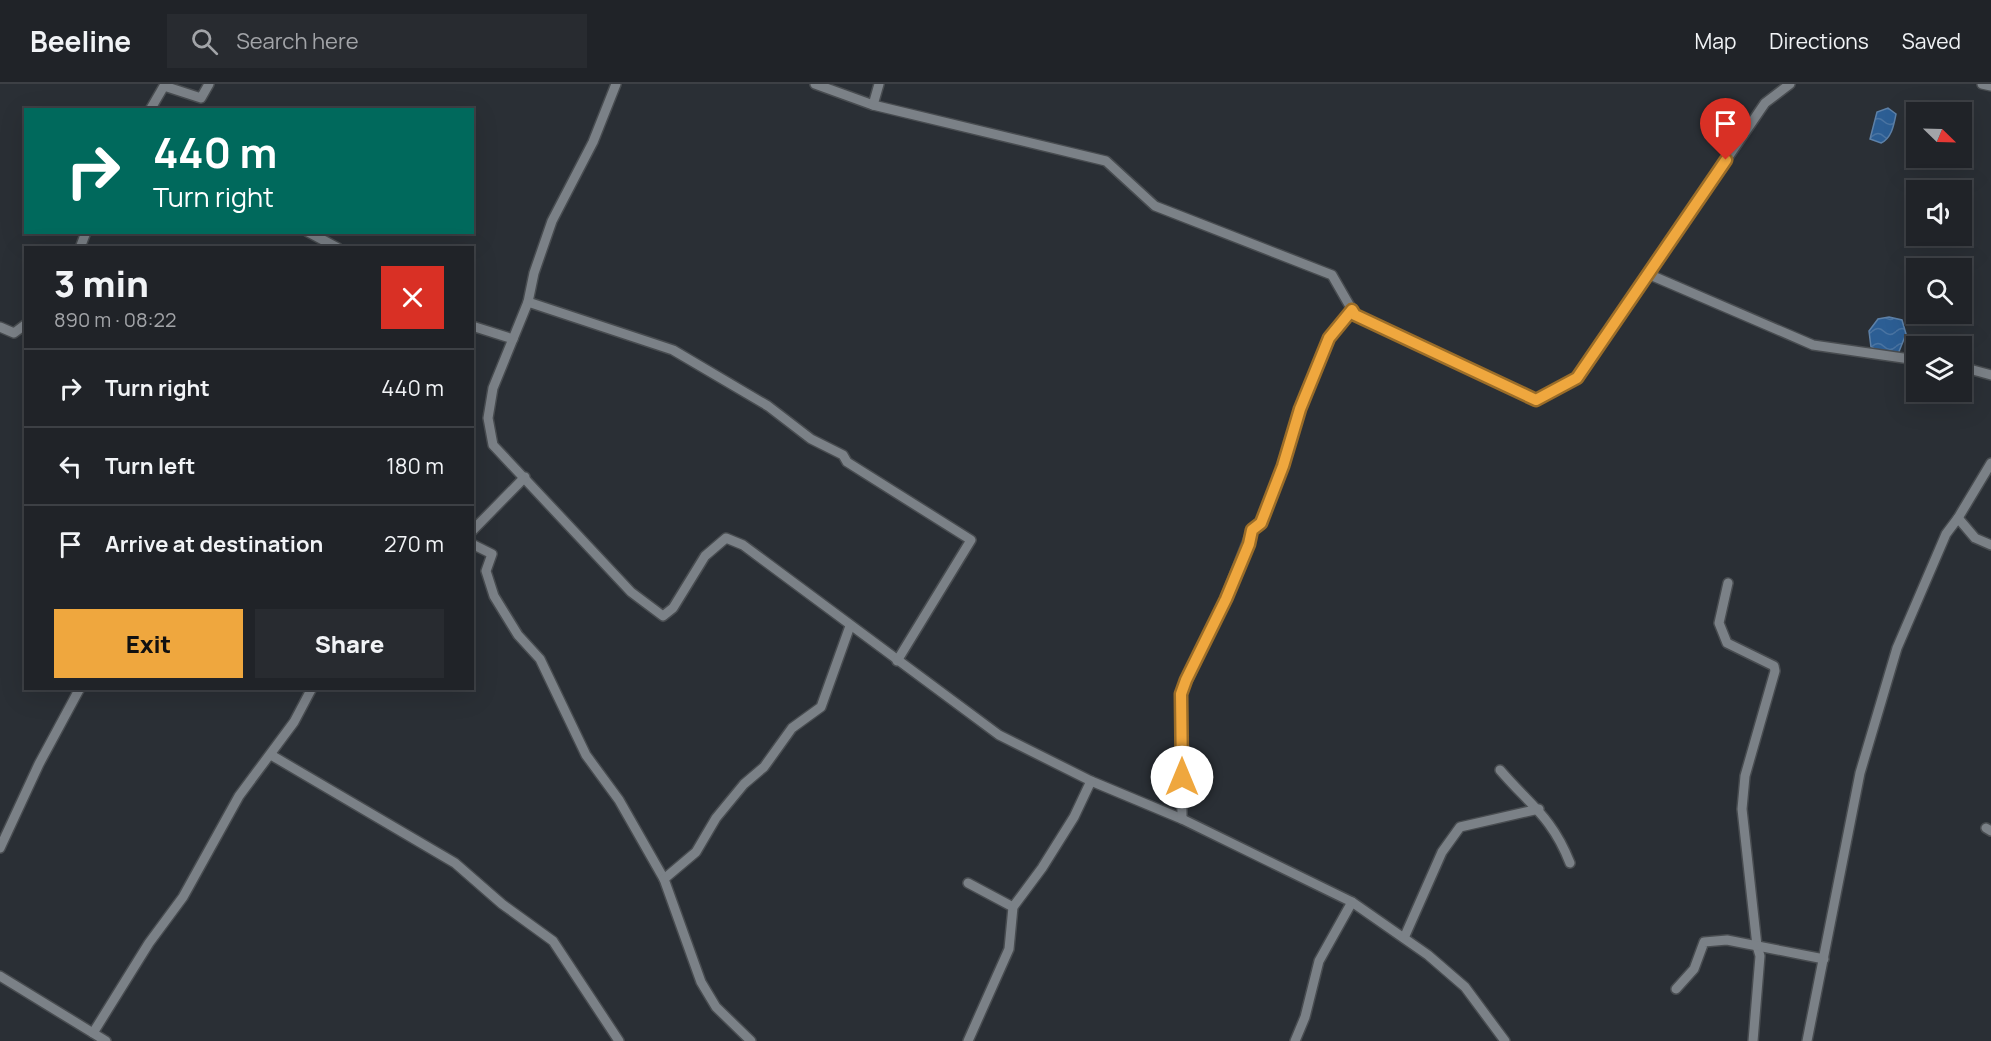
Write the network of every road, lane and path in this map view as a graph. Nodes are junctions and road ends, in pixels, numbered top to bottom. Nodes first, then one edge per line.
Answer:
1 (209, 84) edge
2 (616, 84) edge
3 (815, 84) edge
4 (879, 84) edge
5 (1790, 84) edge
6 (1982, 84) edge
7 (1991, 86) edge
8 (873, 105) junction
9 (151, 108) edge
10 (312, 234) edge
11 (334, 246) edge
12 (1648, 274) junction
13 (528, 302) junction
14 (1352, 310) junction
15 (24, 326) edge
16 (0, 327) edge
17 (474, 327) edge
18 (513, 339) junction
19 (1906, 358) edge
20 (1972, 370) edge
21 (1991, 375) edge
22 (1991, 463) edge
23 (525, 477) junction
24 (1958, 518) junction
25 (474, 529) edge
26 (474, 545) edge
27 (1991, 545) edge
28 (1728, 583) dead end
29 (850, 626) junction
30 (897, 661) junction
31 (79, 690) edge
32 (311, 690) edge
33 (271, 755) junction
34 (1500, 770) dead end
35 (1091, 781) junction
36 (1539, 808) junction
37 (1182, 819) junction
38 (0, 848) edge
39 (1570, 863) dead end
40 (664, 879) junction
41 (968, 883) dead end
42 (1352, 902) junction
43 (1013, 907) junction
44 (1404, 938) junction
45 (1757, 946) junction
46 (1824, 959) junction
47 (0, 976) edge
48 (1676, 989) dead end
49 (93, 1033) junction
50 (106, 1041) edge
51 (619, 1041) edge
52 (751, 1041) edge
53 (968, 1041) edge
54 (1295, 1041) edge
55 (1505, 1041) edge
56 (1753, 1041) edge
57 (1807, 1041) edge

1 - 9 street
2 - 13 street
3 - 8 street
4 - 8 street
5 - 12 street
6 - 7 street
8 - 14 street
10 - 11 street
12 - 14 street
12 - 19 street
13 - 18 street
13 - 30 street
14 - 37 street
15 - 16 street
17 - 18 street
18 - 23 street
20 - 21 street
22 - 24 street
23 - 25 street
23 - 29 street
24 - 27 street
24 - 46 street
26 - 40 street
28 - 45 street
29 - 30 street
29 - 40 street
30 - 35 street
31 - 38 street
32 - 33 street
33 - 49 street
33 - 51 street
34 - 36 street
35 - 37 street
35 - 43 street
36 - 39 street
36 - 44 street
37 - 42 street
40 - 52 street
41 - 43 street
42 - 44 street
42 - 54 street
43 - 53 street
44 - 55 street
45 - 46 street
45 - 48 street
45 - 56 street
46 - 57 street
47 - 49 street
49 - 50 street

